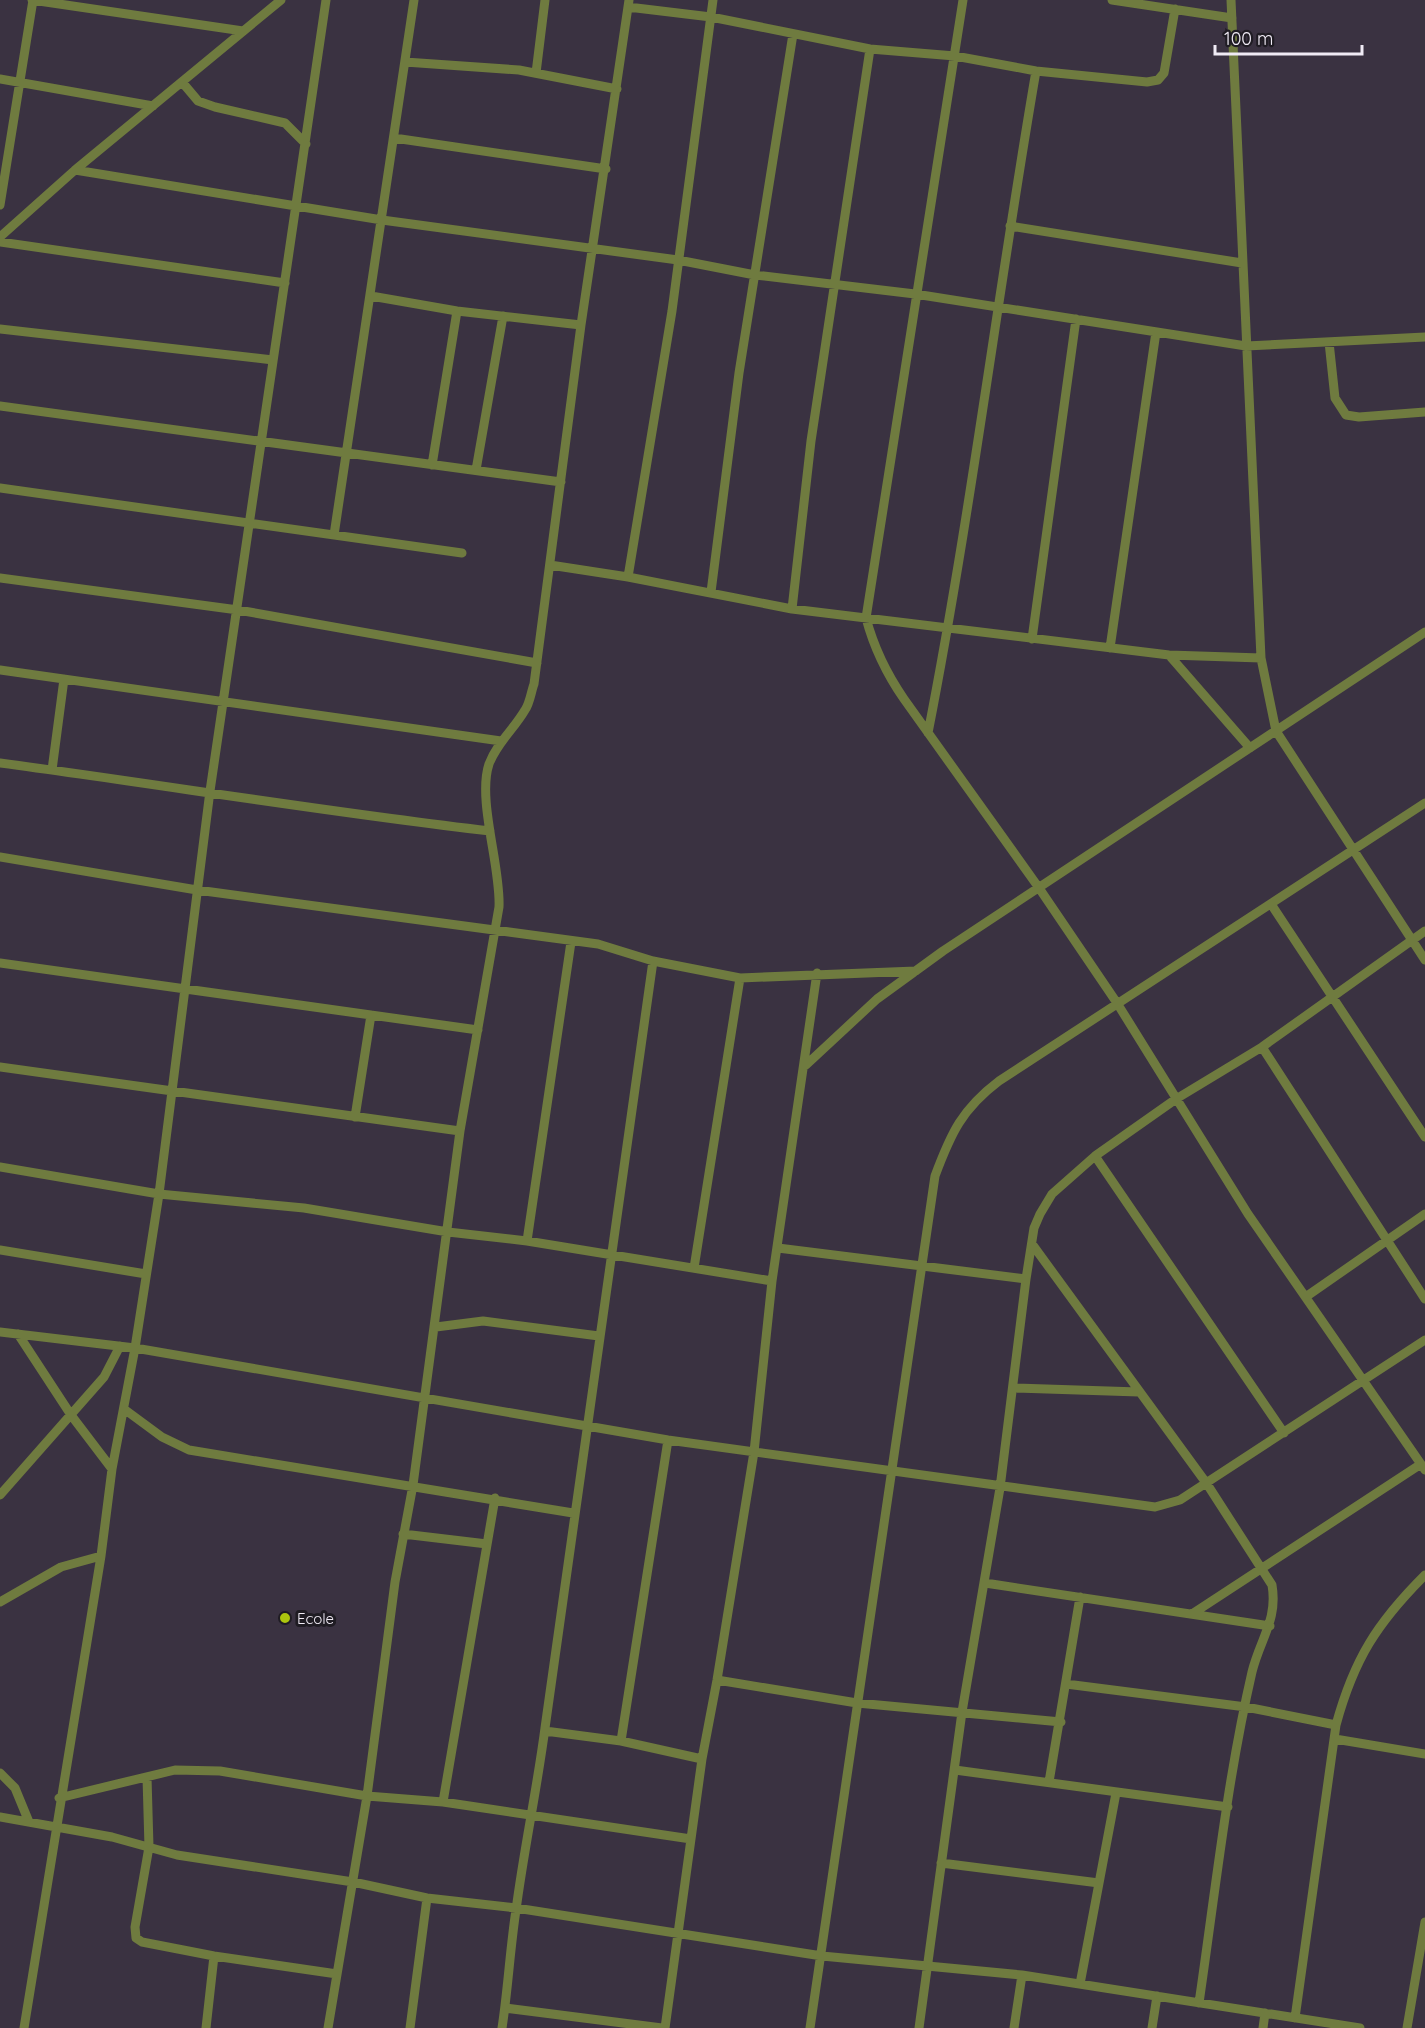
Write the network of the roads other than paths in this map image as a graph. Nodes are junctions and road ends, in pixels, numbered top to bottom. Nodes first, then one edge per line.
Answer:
1 (32, 0) edge
2 (281, 0) edge
3 (326, 0) edge
4 (414, 0) edge
5 (545, 0) edge
6 (713, 0) edge
7 (963, 0) edge
8 (1112, 0) edge
9 (1231, 0) edge
10 (629, 4) edge
11 (1175, 9) junction
12 (711, 17) junction
13 (1232, 18) junction
14 (243, 32) junction
15 (793, 34) junction
16 (870, 49) junction
17 (955, 56) junction
18 (405, 63) junction
19 (1036, 71) junction
20 (536, 73) junction
21 (0, 79) edge
22 (19, 82) junction
23 (182, 82) junction
24 (617, 89) junction
25 (153, 106) junction
26 (394, 138) junction
27 (306, 144) junction
28 (2, 165) edge
29 (606, 169) junction
30 (75, 170) junction
31 (298, 204) junction
32 (0, 205) edge
33 (382, 220) junction
34 (1010, 226) junction
35 (0, 237) edge
36 (0, 242) edge
37 (593, 248) junction
38 (678, 260) junction
39 (1242, 263) junction
40 (755, 276) junction
41 (285, 283) junction
42 (836, 284) junction
43 (915, 294) junction
44 (371, 296) junction
45 (998, 307) junction
46 (457, 311) junction
47 (503, 316) junction
48 (1076, 319) junction
49 (581, 325) junction
50 (0, 329) edge
51 (1155, 332) junction
52 (1425, 337) edge
53 (1329, 342) junction
54 (1246, 346) junction
55 (273, 360) junction
56 (0, 406) edge
57 (1425, 412) edge
58 (262, 442) junction
59 (348, 453) junction
60 (432, 465) junction
61 (476, 470) junction
62 (561, 482) junction
63 (0, 488) edge
64 (250, 524) junction
65 (334, 536) junction
66 (462, 553) dead end
67 (550, 566) junction
68 (0, 578) edge
69 (628, 578) junction
70 (711, 592) junction
71 (792, 609) junction
72 (238, 610) junction
73 (866, 618) junction
74 (948, 630) junction
75 (1425, 632) edge
76 (1032, 639) junction
77 (1110, 648) junction
78 (1169, 655) junction
79 (1260, 658) junction
80 (537, 663) junction
81 (0, 670) edge
82 (64, 679) junction
83 (223, 702) junction
84 (1276, 731) junction
85 (928, 733) junction
86 (501, 741) junction
87 (1250, 748) junction
88 (0, 763) edge
89 (52, 770) junction
90 (210, 791) junction
91 (1425, 803) edge
92 (490, 831) junction
93 (1354, 850) junction
94 (0, 857) edge
95 (1039, 888) junction
96 (197, 890) junction
97 (1271, 904) junction
98 (495, 931) junction
99 (1425, 931) edge
100 (1412, 940) junction
101 (571, 942) junction
102 (1425, 960) edge
103 (653, 961) junction
104 (0, 963) edge
105 (916, 971) junction
106 (817, 973) junction
107 (740, 978) junction
108 (184, 988) junction
109 (1330, 998) junction
110 (1117, 1003) junction
111 (371, 1015) junction
112 (478, 1030) junction
113 (1262, 1047) junction
114 (805, 1065) junction
115 (0, 1067) edge
116 (171, 1092) junction
117 (1176, 1099) junction
118 (355, 1117) junction
119 (460, 1131) junction
120 (1425, 1137) edge
121 (1095, 1156) junction
122 (0, 1167) edge
123 (159, 1194) junction
124 (1425, 1214) edge
125 (448, 1232) junction
126 (1385, 1240) junction
127 (527, 1241) junction
128 (1032, 1244) junction
129 (778, 1248) junction
130 (0, 1250) edge
131 (609, 1256) junction
132 (922, 1266) junction
133 (694, 1268) junction
134 (146, 1274) junction
135 (1026, 1279) junction
136 (772, 1281) junction
137 (1307, 1296) junction
138 (1425, 1299) edge
139 (435, 1327) junction
140 (0, 1332) edge
141 (18, 1334) junction
142 (599, 1336) junction
143 (1425, 1340) edge
144 (120, 1346) junction
145 (135, 1348) junction
146 (1365, 1380) junction
147 (1015, 1388) junction
148 (1139, 1392) junction
149 (426, 1398) junction
150 (124, 1409) junction
151 (71, 1414) junction
152 (588, 1426) junction
153 (1284, 1433) junction
154 (668, 1440) junction
155 (754, 1452) junction
156 (1423, 1467) edge
157 (112, 1469) junction
158 (892, 1473) junction
159 (1207, 1484) junction
160 (414, 1485) junction
161 (1000, 1488) junction
162 (0, 1495) edge
163 (495, 1498) junction
164 (573, 1513) junction
165 (403, 1534) junction
166 (487, 1544) junction
167 (101, 1556) junction
168 (1262, 1567) junction
169 (1425, 1575) edge
170 (985, 1583) junction
171 (1080, 1597) junction
172 (0, 1602) edge
173 (1192, 1614) junction
174 (1270, 1626) junction
175 (717, 1680) junction
176 (1066, 1684) junction
177 (857, 1703) junction
178 (1246, 1707) junction
179 (962, 1712) junction
180 (1061, 1722) junction
181 (1336, 1725) junction
182 (545, 1731) junction
183 (1335, 1739) junction
184 (621, 1741) junction
185 (1425, 1754) edge
186 (702, 1759) junction
187 (955, 1770) junction
188 (0, 1773) edge
189 (147, 1777) junction
190 (1049, 1782) junction
191 (1116, 1793) junction
192 (367, 1796) junction
193 (59, 1798) junction
194 (442, 1802) junction
195 (1228, 1807) junction
196 (531, 1814) junction
197 (0, 1817) edge
198 (29, 1822) junction
199 (55, 1826) junction
200 (691, 1839) junction
201 (149, 1846) junction
202 (942, 1863) junction
203 (353, 1882) junction
204 (1099, 1883) junction
205 (427, 1898) junction
206 (516, 1908) junction
207 (1425, 1922) edge
208 (678, 1934) junction
209 (214, 1956) junction
210 (822, 1956) junction
211 (927, 1966) junction
212 (337, 1974) junction
213 (1022, 1975) junction
214 (1080, 1984) junction
215 (1157, 1996) junction
216 (1199, 2003) junction
217 (505, 2008) junction
218 (1265, 2013) junction
219 (1295, 2018) junction
220 (585, 2023) edge
221 (24, 2028) edge
222 (206, 2028) edge
223 (328, 2028) edge
224 (410, 2028) edge
225 (502, 2028) edge
226 (663, 2028) edge
227 (810, 2028) edge
228 (919, 2028) edge
229 (1014, 2028) edge
230 (1152, 2028) edge
231 (1263, 2028) edge
232 (1360, 2028) edge
233 (1407, 2028) edge

1 - 14 street
1 - 22 street
2 - 14 street
3 - 27 street
4 - 18 street
5 - 20 street
6 - 12 street
7 - 17 street
8 - 11 street
9 - 13 street
10 - 12 street
10 - 24 street
11 - 13 street
11 - 19 street
12 - 15 street
12 - 38 street
13 - 39 street
14 - 23 street
15 - 16 street
15 - 40 street
16 - 17 street
16 - 42 street
17 - 19 street
17 - 43 street
18 - 20 street
18 - 26 street
19 - 34 street
20 - 24 street
21 - 22 street
22 - 25 street
22 - 28 street
23 - 25 street
23 - 27 street
24 - 29 street
25 - 30 street
26 - 29 street
26 - 33 street
27 - 31 street
28 - 32 street
29 - 37 street
30 - 31 street
30 - 35 street
31 - 33 street
31 - 41 street
33 - 37 street
33 - 44 street
34 - 39 street
34 - 45 street
36 - 41 street
37 - 38 street
37 - 49 street
38 - 40 street
38 - 69 street
39 - 54 street
40 - 42 street
40 - 70 street
41 - 55 street
42 - 43 street
42 - 71 street
43 - 45 street
43 - 73 street
44 - 46 street
44 - 59 street
45 - 48 street
45 - 74 street
46 - 47 street
46 - 60 street
47 - 49 street
47 - 61 street
48 - 51 street
48 - 76 street
49 - 62 street
50 - 55 street
51 - 54 street
51 - 77 street
52 - 53 street
53 - 54 street
53 - 57 street
54 - 79 street
55 - 58 street
56 - 58 street
58 - 59 street
58 - 64 street
59 - 60 street
59 - 65 street
60 - 61 street
61 - 62 street
62 - 67 street
63 - 64 street
64 - 65 street
64 - 72 street
65 - 66 street
67 - 69 street
67 - 80 street
68 - 72 street
69 - 70 street
70 - 71 street
71 - 73 street
72 - 80 street
72 - 83 street
73 - 74 street
73 - 85 street
74 - 76 street
74 - 85 street
75 - 84 street
76 - 77 street
77 - 78 street
78 - 79 street
78 - 87 street
79 - 84 street
80 - 86 street
81 - 82 street
82 - 83 street
82 - 89 street
83 - 86 street
83 - 90 street
84 - 87 street
84 - 93 street
85 - 95 street
86 - 92 street
87 - 95 street
88 - 89 street
89 - 90 street
90 - 92 street
90 - 96 street
91 - 93 street
92 - 98 street
93 - 97 street
93 - 100 street
94 - 96 street
95 - 105 street
95 - 110 street
96 - 98 street
96 - 108 street
97 - 109 street
97 - 110 street
98 - 101 street
98 - 112 street
99 - 100 street
100 - 102 street
100 - 109 street
101 - 103 street
101 - 127 street
103 - 107 street
103 - 131 street
104 - 108 street
105 - 106 street
105 - 114 street
106 - 107 street
106 - 114 street
107 - 133 street
108 - 111 street
108 - 116 street
109 - 113 street
109 - 120 street
110 - 117 street
110 - 132 street
111 - 112 street
111 - 118 street
112 - 119 street
113 - 117 street
113 - 126 street
114 - 129 street
115 - 116 street
116 - 118 street
116 - 123 street
117 - 121 street
117 - 137 street
118 - 119 street
119 - 125 street
121 - 128 street
121 - 153 street
122 - 123 street
123 - 125 street
123 - 134 street
124 - 126 street
125 - 127 street
125 - 139 street
126 - 137 street
126 - 138 street
127 - 131 street
128 - 135 street
128 - 148 street
129 - 132 street
129 - 136 street
130 - 134 street
131 - 133 street
131 - 142 street
132 - 135 street
132 - 158 street
133 - 136 street
134 - 145 street
135 - 147 street
136 - 155 street
137 - 146 street
139 - 142 street
139 - 149 street
140 - 141 street
141 - 144 street
141 - 151 street
142 - 152 street
143 - 146 street
144 - 145 street
144 - 151 street
145 - 149 street
145 - 150 street
146 - 153 street
146 - 156 street
147 - 148 street
147 - 161 street
148 - 159 street
149 - 152 street
149 - 160 street
150 - 157 street
150 - 160 street
151 - 157 street
151 - 162 street
152 - 154 street
152 - 164 street
153 - 159 street
154 - 155 street
154 - 184 street
155 - 158 street
155 - 175 street
156 - 168 street
157 - 167 street
158 - 161 street
158 - 177 street
159 - 161 street
159 - 168 street
160 - 163 street
160 - 165 street
161 - 170 street
163 - 164 street
163 - 166 street
164 - 182 street
165 - 166 street
165 - 192 street
166 - 194 street
167 - 172 street
167 - 193 street
168 - 173 street
168 - 174 street
169 - 181 street
170 - 171 street
170 - 179 street
171 - 173 street
171 - 176 street
173 - 174 street
174 - 178 street
175 - 177 street
175 - 186 street
176 - 178 street
176 - 180 street
177 - 179 street
177 - 210 street
178 - 181 street
178 - 195 street
179 - 180 street
179 - 187 street
180 - 190 street
181 - 183 street
182 - 184 street
182 - 196 street
183 - 185 street
183 - 219 street
184 - 186 street
186 - 200 street
187 - 190 street
187 - 202 street
188 - 198 street
189 - 192 street
189 - 193 street
189 - 201 street
190 - 191 street
191 - 195 street
191 - 204 street
192 - 194 street
192 - 203 street
193 - 199 street
194 - 196 street
195 - 216 street
196 - 200 street
196 - 206 street
197 - 198 street
198 - 199 street
199 - 201 street
199 - 221 street
200 - 208 street
201 - 203 street
201 - 209 street
202 - 204 street
202 - 211 street
203 - 205 street
203 - 212 street
204 - 214 street
205 - 206 street
205 - 224 street
206 - 208 street
206 - 217 street
207 - 233 street
208 - 210 street
208 - 226 street
209 - 212 street
209 - 222 street
210 - 211 street
210 - 227 street
211 - 213 street
211 - 228 street
212 - 223 street
213 - 214 street
213 - 229 street
214 - 215 street
215 - 216 street
215 - 230 street
216 - 218 street
217 - 220 street
217 - 225 street
218 - 219 street
218 - 231 street
219 - 232 street
220 - 226 street

